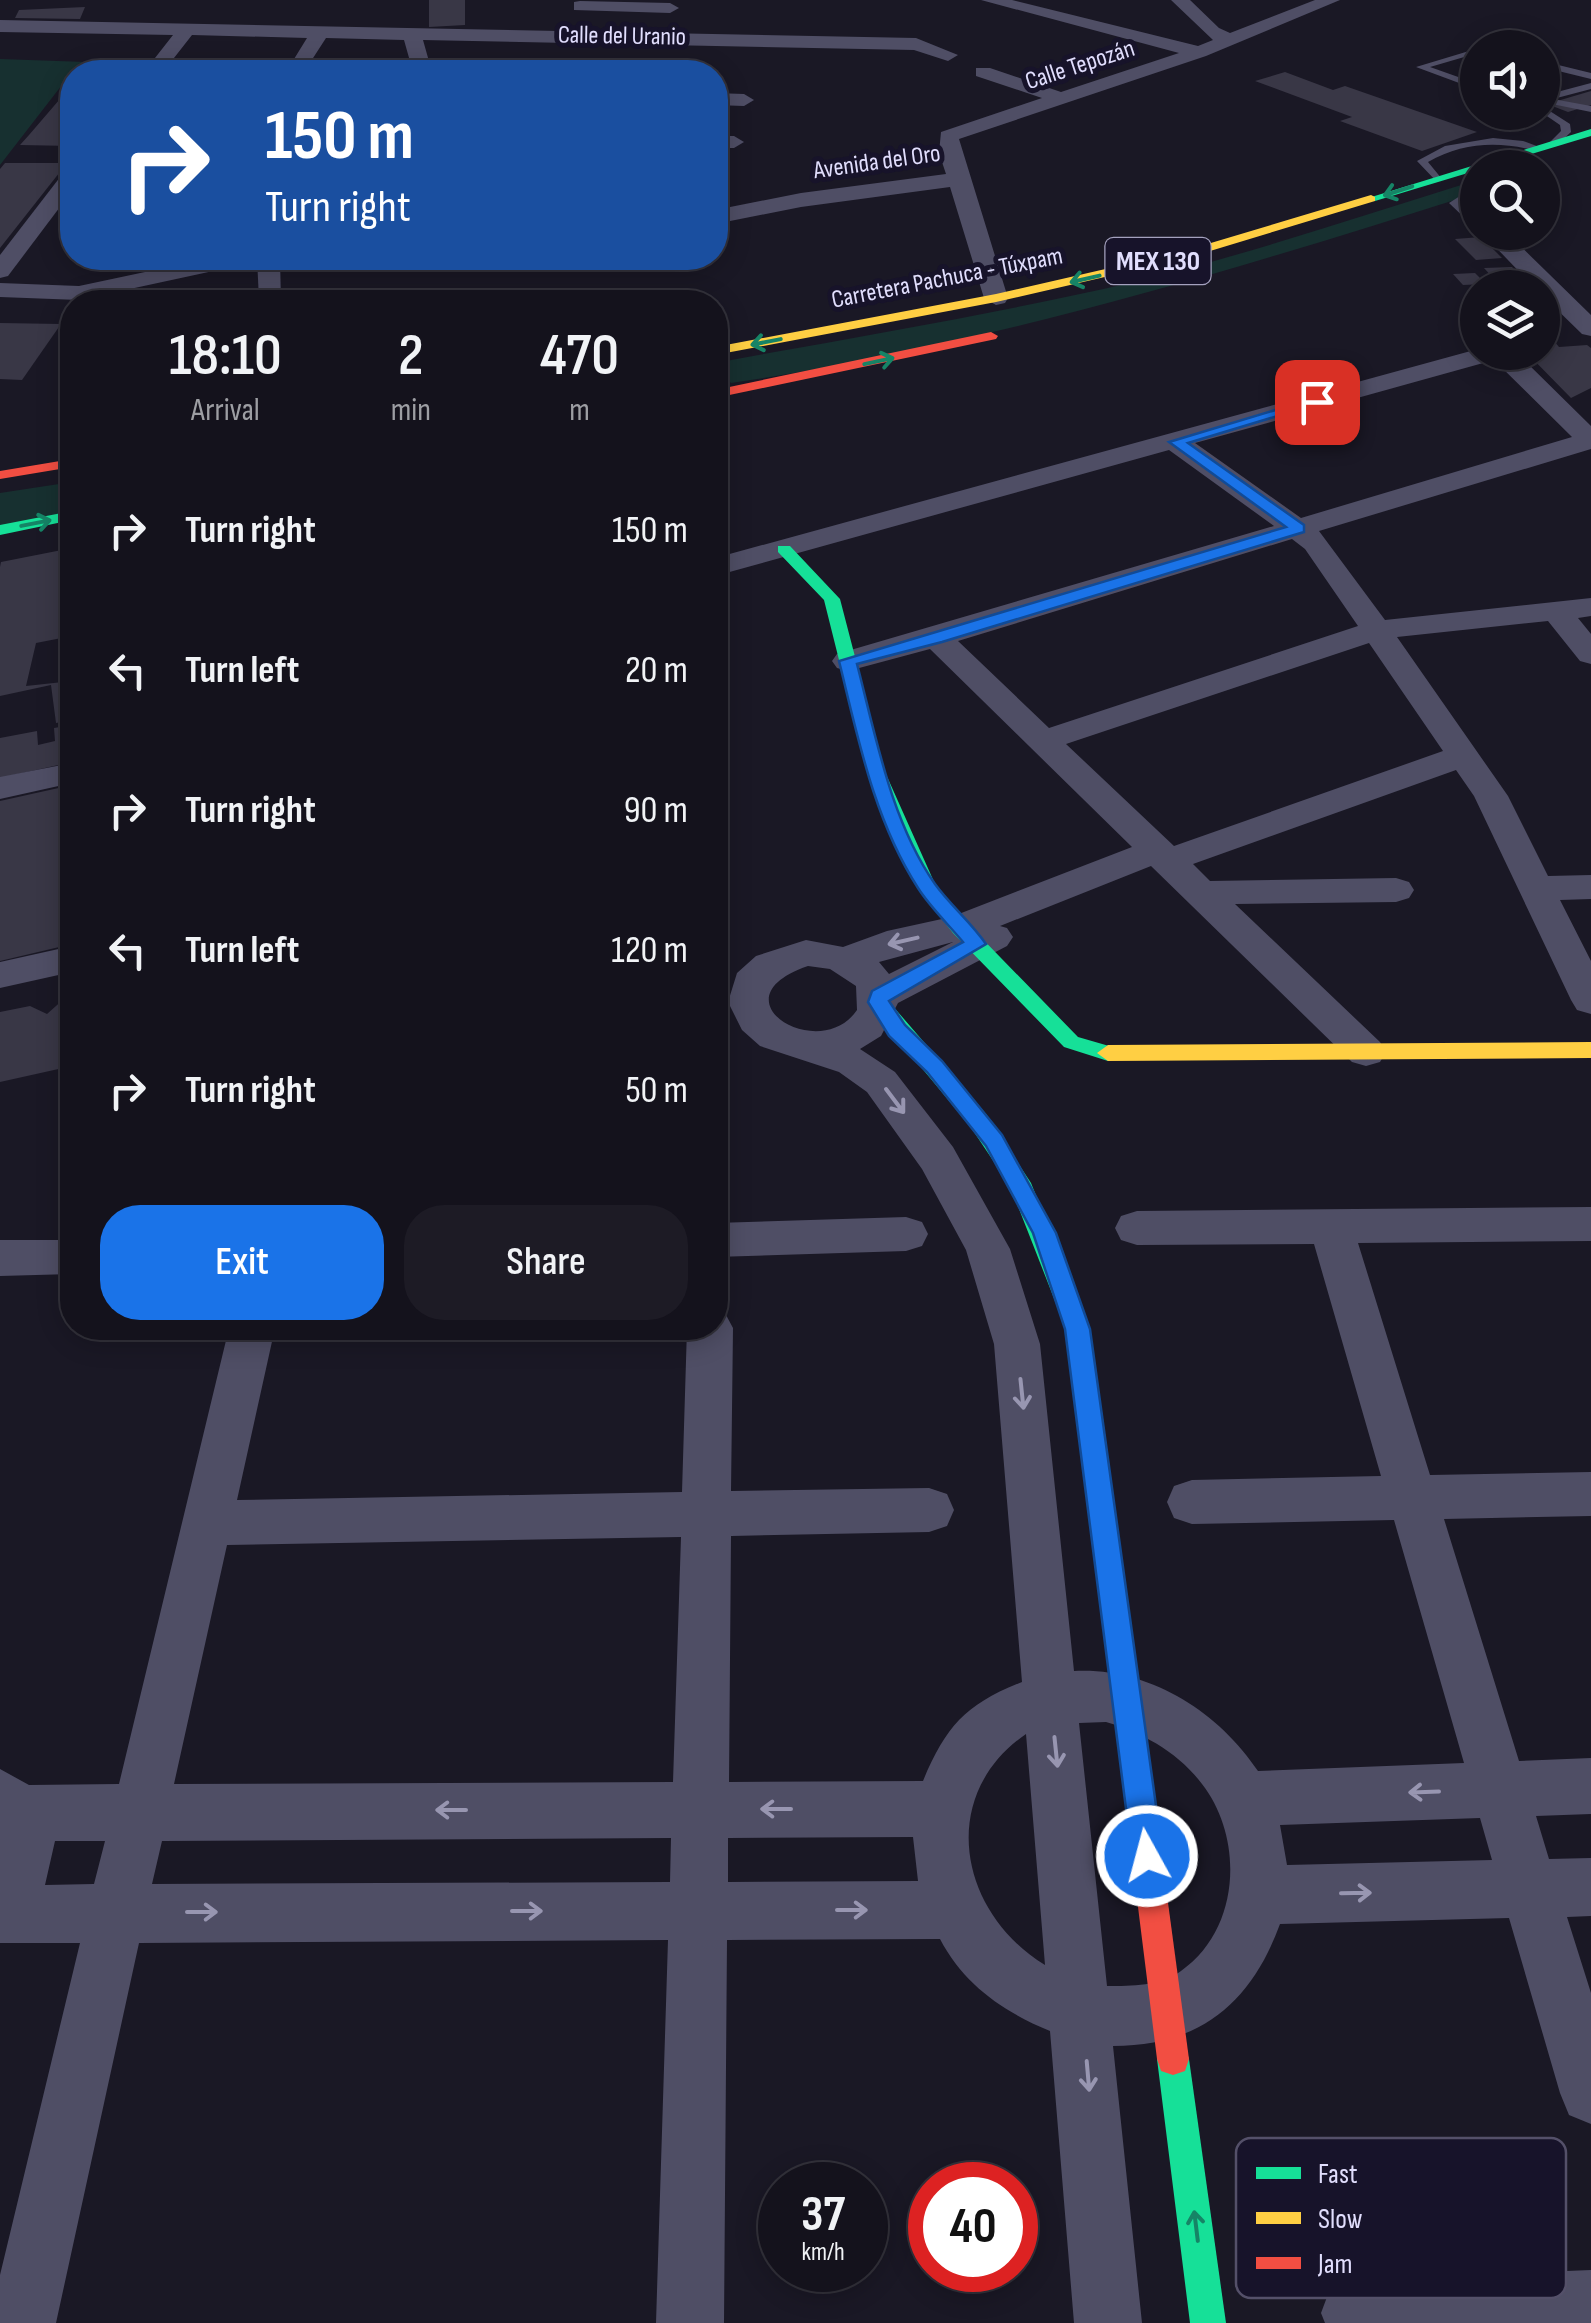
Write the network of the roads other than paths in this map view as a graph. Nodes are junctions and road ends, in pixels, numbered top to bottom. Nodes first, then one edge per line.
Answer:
1 (990, 0) edge
2 (1180, 0) edge
3 (1331, 0) edge
4 (581, 3) edge
5 (670, 8) dead end
6 (0, 26) edge
7 (187, 29) junction
8 (321, 31) junction
9 (412, 33) junction
10 (567, 36) junction
11 (1227, 40) junction
12 (1199, 52) junction
13 (1460, 54) edge
14 (948, 56) dead end
15 (162, 60) edge
16 (303, 60) edge
17 (419, 60) edge
18 (1560, 68) edge
19 (983, 72) dead end
20 (1591, 76) edge
21 (1460, 79) edge
22 (1591, 86) edge
23 (1560, 95) edge
24 (1060, 98) junction
25 (728, 100) edge
26 (744, 100) dead end
27 (1560, 103) edge
28 (1591, 109) edge
29 (1560, 121) edge
30 (1591, 132) edge
31 (949, 144) junction
32 (1546, 145) junction
33 (960, 179) junction
34 (60, 194) edge
35 (801, 200) junction
36 (728, 214) edge
37 (1510, 250) edge
38 (185, 270) edge
39 (0, 272) edge
40 (0, 290) edge
41 (93, 290) edge
42 (60, 292) edge
43 (996, 298) junction
44 (1022, 328) dead end
45 (1591, 330) edge
46 (728, 349) edge
47 (1460, 362) edge
48 (1520, 370) edge
49 (728, 391) edge
50 (1590, 440) edge
51 (1176, 442) junction
52 (60, 464) edge
53 (0, 475) edge
54 (60, 518) edge
55 (1298, 528) junction
56 (0, 530) edge
57 (784, 549) junction
58 (728, 564) edge
59 (1591, 608) edge
60 (1556, 611) junction
61 (1377, 630) junction
62 (936, 638) junction
63 (1591, 654) edge
64 (848, 661) junction
65 (1043, 741) junction
66 (1464, 756) junction
67 (60, 775) edge
68 (0, 788) edge
69 (1174, 869) junction
70 (1591, 887) edge
71 (1539, 888) junction
72 (1396, 890) dead end
73 (968, 936) junction
74 (847, 960) junction
75 (60, 961) edge
76 (0, 976) edge
77 (878, 999) junction
78 (1591, 1000) edge
79 (816, 1046) junction
80 (1591, 1050) edge
81 (1366, 1052) junction
82 (1591, 1224) edge
83 (1331, 1226) junction
84 (1137, 1228) dead end
85 (906, 1234) dead end
86 (728, 1240) edge
87 (60, 1256) edge
88 (0, 1258) edge
89 (249, 1340) edge
90 (710, 1340) edge
91 (1591, 1494) edge
92 (1412, 1498) junction
93 (1192, 1502) dead end
94 (928, 1510) dead end
95 (706, 1514) junction
96 (207, 1523) junction
97 (1050, 1697) junction
98 (1127, 1702) junction
99 (1591, 1786) edge
100 (1500, 1789) junction
101 (1242, 1799) junction
102 (9, 1805) edge
103 (944, 1809) junction
104 (700, 1810) junction
105 (140, 1812) junction
106 (1591, 1887) edge
107 (1530, 1889) junction
108 (1259, 1895) junction
109 (0, 1910) edge
110 (958, 1910) junction
111 (698, 1911) junction
112 (117, 1913) junction
113 (1167, 2009) junction
114 (1082, 2012) junction
115 (1591, 2093) edge
116 (1591, 2303) edge
117 (1354, 2313) dead end
118 (22, 2323) edge
119 (690, 2323) edge
120 (1108, 2323) edge
121 (1208, 2323) edge

1 - 12 street
2 - 11 street
3 - 11 street, Calle Tepozán
4 - 5 street
4 - 10 street
6 - 7 street
7 - 8 street
7 - 15 street
8 - 9 street
8 - 16 street
9 - 10 street
9 - 17 street
10 - 14 street
11 - 12 street, Calle Tepozán
12 - 24 street, Calle Tepozán
13 - 21 lane
18 - 20 lane
19 - 24 street
22 - 23 lane
24 - 31 street, Calle Tepozán
25 - 26 street
27 - 28 lane
29 - 32 lane
30 - 32 street, Carretera Pachuca - Túxpam / MEX 130
31 - 33 street
31 - 35 street, Avenida del Oro
32 -> 43 street, Carretera Pachuca - Túxpam / MEX 130
33 - 35 street, Avenida del Oro
33 - 43 street
34 - 39 street
35 - 36 street, Avenida del Oro
37 - 45 street
38 - 41 street
40 - 42 street
43 -> 46 street, Carretera Pachuca - Túxpam / MEX 130
49 -> 44 street
47 - 51 street
48 - 50 street
50 - 55 street
51 - 55 street
51 - 57 street
52 - 53 street
56 -> 54 street
55 - 61 street
55 - 62 street
57 - 58 street
57 - 64 street
59 - 60 street
60 - 61 street
60 - 63 street
61 - 65 street
61 - 66 street
62 - 64 street
62 - 65 street
64 - 73 street
65 - 69 street
66 - 69 street
66 - 71 street
67 - 68 street
69 - 72 street
69 - 73 street
69 - 81 street
70 - 71 street
71 - 78 street
73 -> 74 street
73 - 77 street
73 - 81 street
74 - 77 street
74 - 79 street
75 - 76 street
77 - 79 street
77 - 98 street
79 -> 97 street
80 - 81 street
82 - 83 street
83 - 84 street
83 - 92 street
85 - 86 street
87 - 88 street
89 - 96 street
90 - 95 street
91 - 92 street
92 - 93 street
92 - 100 street
94 - 95 street
95 - 96 street
95 - 104 street
96 - 105 street
97 - 98 street
97 - 103 street
97 -> 114 street
98 - 101 street
98 - 113 street
99 - 100 street
100 -> 101 street
100 - 107 street
101 - 108 street
102 - 105 street
102 - 109 street
103 -> 104 street
103 - 110 street
104 -> 105 street
104 - 111 street
105 - 112 street
106 - 107 street
108 -> 107 street
107 - 115 street
108 - 113 street
109 - 112 street
111 -> 110 street
110 - 114 street
112 -> 111 street
111 - 119 street
112 - 118 street
113 - 114 street
121 -> 113 street
114 -> 120 street
116 - 117 street

